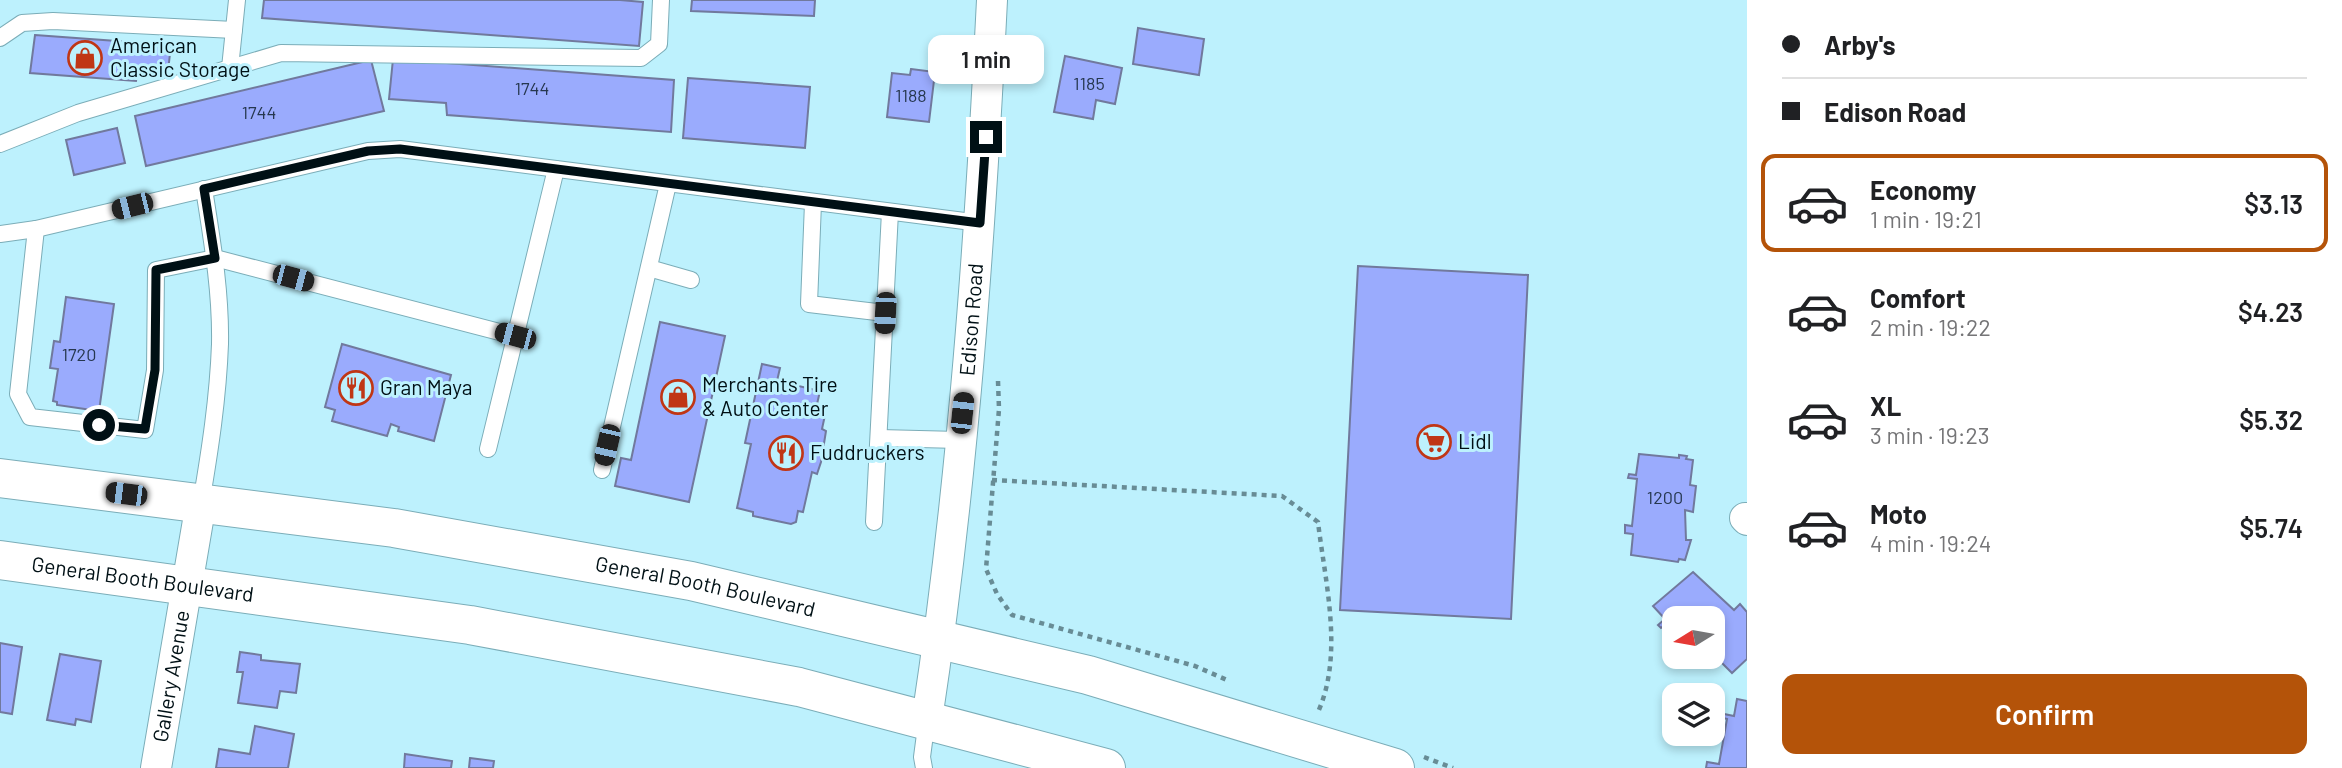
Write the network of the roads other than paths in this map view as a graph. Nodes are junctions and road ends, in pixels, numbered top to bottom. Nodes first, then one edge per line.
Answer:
1 (237, 0) edge
2 (661, 0) edge
3 (992, 0) edge
4 (234, 30) junction
5 (0, 38) edge
6 (230, 68) junction
7 (0, 144) edge
8 (556, 169) junction
9 (668, 184) junction
10 (204, 189) junction
11 (813, 203) junction
12 (890, 212) junction
13 (980, 223) junction
14 (36, 229) junction
15 (0, 234) edge
16 (215, 258) junction
17 (649, 268) junction
18 (691, 280) dead end
19 (885, 313) junction
20 (515, 336) junction
21 (879, 438) junction
22 (959, 440) junction
23 (488, 449) dead end
24 (602, 470) dead end
25 (0, 478) edge
26 (201, 503) junction
27 (874, 522) dead end
28 (0, 561) edge
29 (187, 585) junction
30 (939, 638) junction
31 (926, 719) junction
32 (156, 768) edge
33 (924, 768) edge
34 (1106, 768) edge
35 (1395, 768) edge

1 - 4 lane
2 - 6 lane
3 - 13 street, Edison Road
4 - 5 lane
4 - 6 lane
6 - 7 lane
8 - 9 lane
8 - 10 lane
8 - 20 lane
9 - 11 lane
9 - 17 lane
10 - 14 lane
10 - 16 lane
11 - 12 lane
11 - 19 lane
12 - 13 lane
12 - 19 lane
13 - 22 street, Edison Road
14 - 15 lane
14 - 16 lane
16 - 20 lane
16 - 26 lane
17 - 18 lane
17 - 24 lane
19 - 21 lane
20 - 23 lane
21 - 22 lane
21 - 27 lane
22 - 30 street, Edison Road
25 - 26 highway, General Booth Boulevard
26 - 29 street, Gallery Avenue
26 - 30 highway, General Booth Boulevard
28 - 29 highway, General Booth Boulevard
29 - 31 highway, General Booth Boulevard
29 - 32 street, Gallery Avenue
30 - 31 street, Edison Road
30 - 35 highway, General Booth Boulevard
31 - 33 lane
31 - 34 highway, General Booth Boulevard

